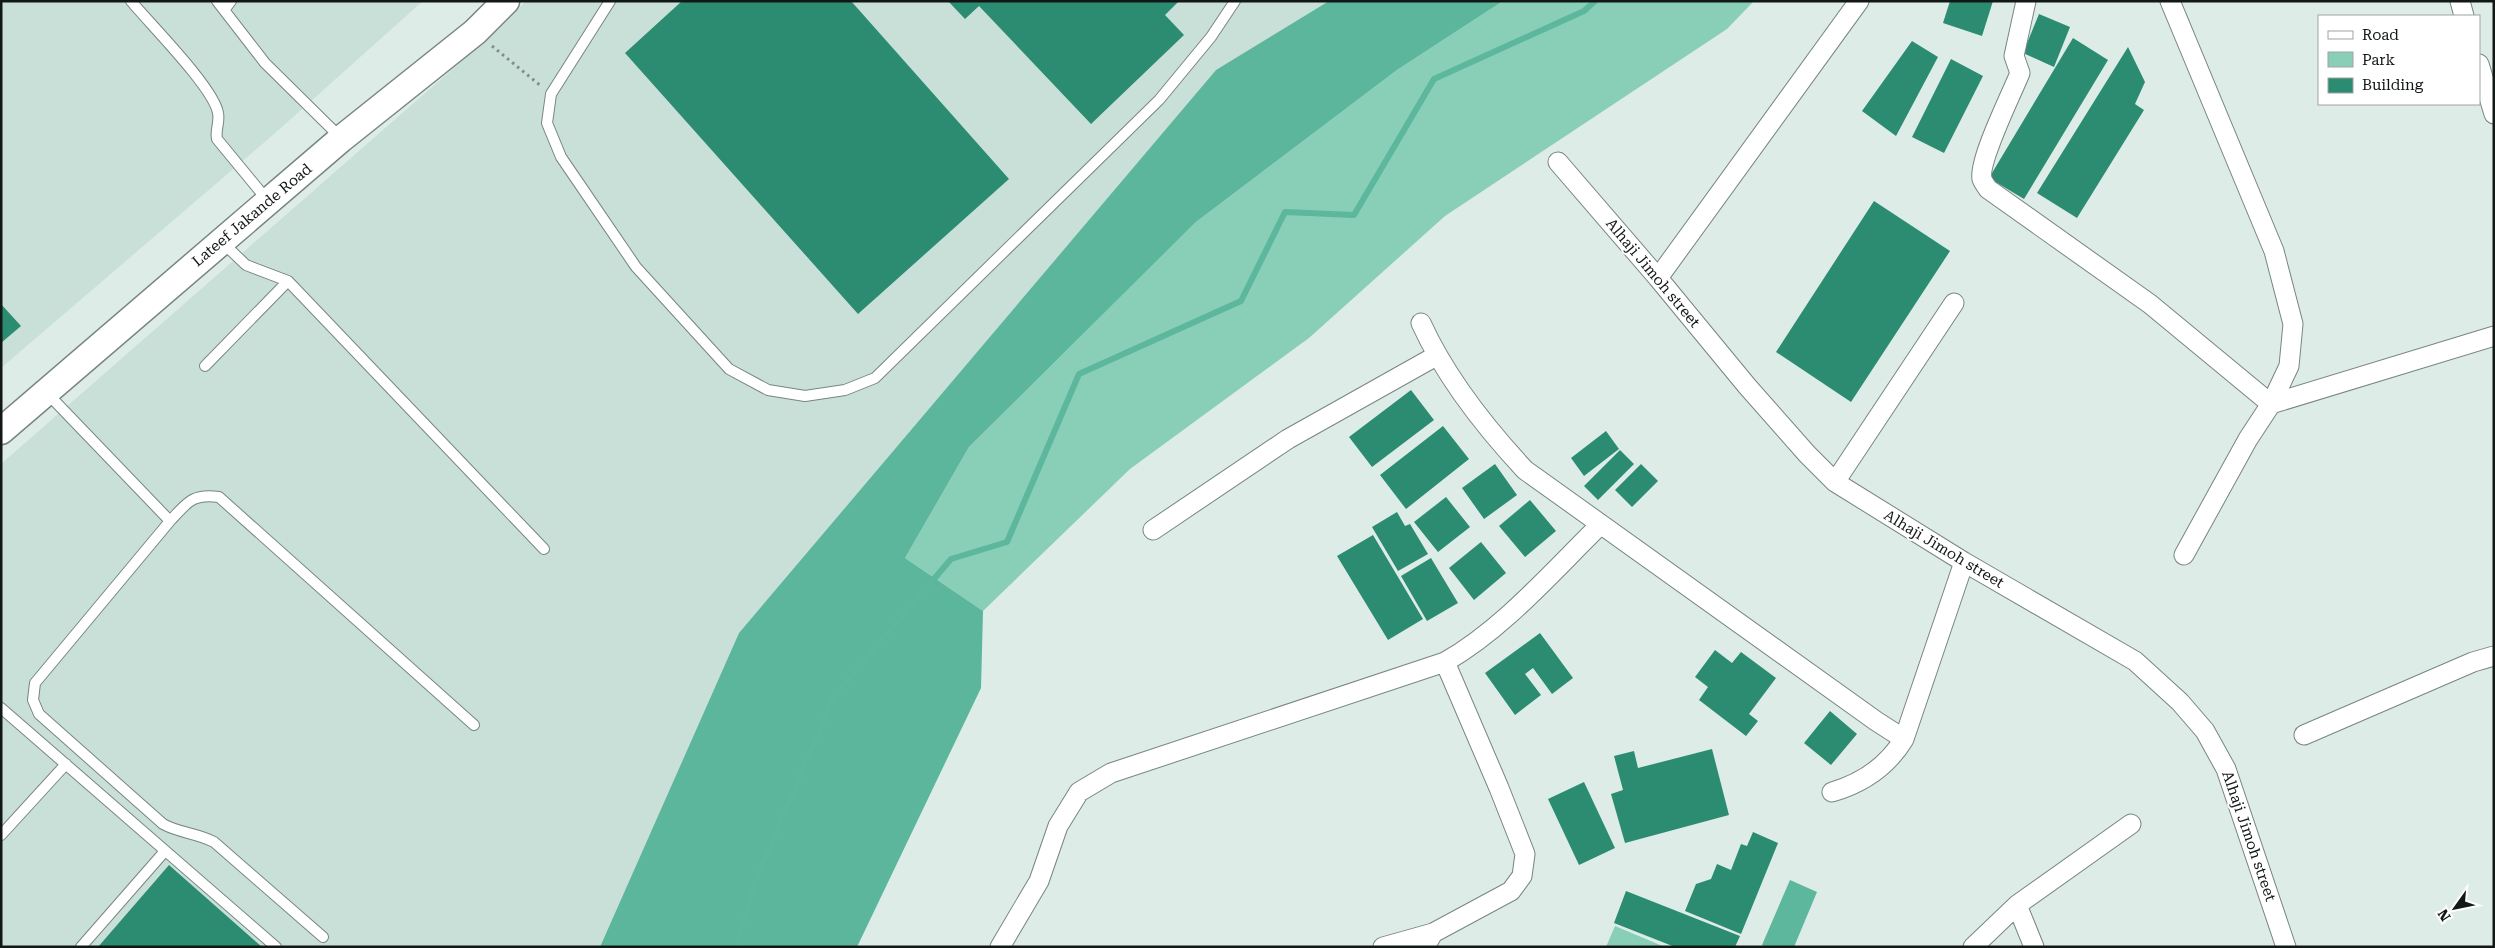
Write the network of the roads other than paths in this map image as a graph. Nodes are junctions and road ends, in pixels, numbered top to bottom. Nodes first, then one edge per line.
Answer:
1 (131, 1) edge
2 (217, 1) edge
3 (506, 1) edge
4 (610, 1) edge
5 (1235, 1) edge
6 (1859, 1) edge
7 (2026, 1) edge
8 (2170, 1) edge
9 (2460, 1) edge
10 (228, 5) edge
11 (2464, 15) edge
12 (2480, 67) edge
13 (2494, 114) edge
14 (341, 139) junction
15 (1558, 162) dead end
16 (268, 202) junction
17 (221, 241) junction
18 (1658, 278) junction
19 (288, 281) junction
20 (1954, 303) dead end
21 (1421, 323) dead end
22 (2494, 336) edge
23 (1436, 356) junction
24 (205, 366) dead end
25 (46, 392) junction
26 (2271, 404) junction
27 (1, 431) edge
28 (1836, 482) junction
29 (170, 521) junction
30 (1600, 525) junction
31 (1153, 530) dead end
32 (544, 549) dead end
33 (2184, 555) dead end
34 (1964, 562) junction
35 (2494, 656) edge
36 (1445, 662) junction
37 (1, 708) edge
38 (474, 724) dead end
39 (2304, 735) dead end
40 (1904, 739) junction
41 (66, 764) junction
42 (1832, 792) dead end
43 (2131, 824) dead end
44 (1, 835) edge
45 (165, 851) junction
46 (2017, 905) junction
47 (323, 937) dead end
48 (1429, 940) edge
49 (81, 947) edge
50 (276, 947) edge
51 (1000, 947) edge
52 (1383, 947) edge
53 (1973, 947) edge
54 (2034, 947) edge
55 (2286, 947) edge

1 - 16 lane
2 - 10 lane
3 - 14 main road, Lateef Jakande Road
4 - 5 lane
6 - 18 street
7 - 26 street
8 - 26 street
9 - 11 street
10 - 14 lane
12 - 13 street
14 - 16 main road, Lateef Jakande Road
15 - 18 street, Alhaji Jimoh street
16 - 17 main road, Lateef Jakande Road
17 - 19 lane
17 - 25 main road, Lateef Jakande Road
18 - 28 street, Alhaji Jimoh street
19 - 24 lane
19 - 32 lane
20 - 28 street
21 - 23 street
22 - 26 street
23 - 30 street
23 - 31 street
25 - 27 main road, Lateef Jakande Road
25 - 29 lane
26 - 33 street
28 - 34 street, Alhaji Jimoh street
29 - 38 lane
29 - 47 lane
30 - 36 street
30 - 40 street
34 - 40 street
34 - 55 street, Alhaji Jimoh street
35 - 39 street
36 - 48 street
36 - 51 street
37 - 41 lane
40 - 42 street
41 - 44 lane
41 - 45 lane
43 - 46 street
45 - 49 lane
45 - 50 lane
46 - 53 street
46 - 54 street
48 - 52 street

